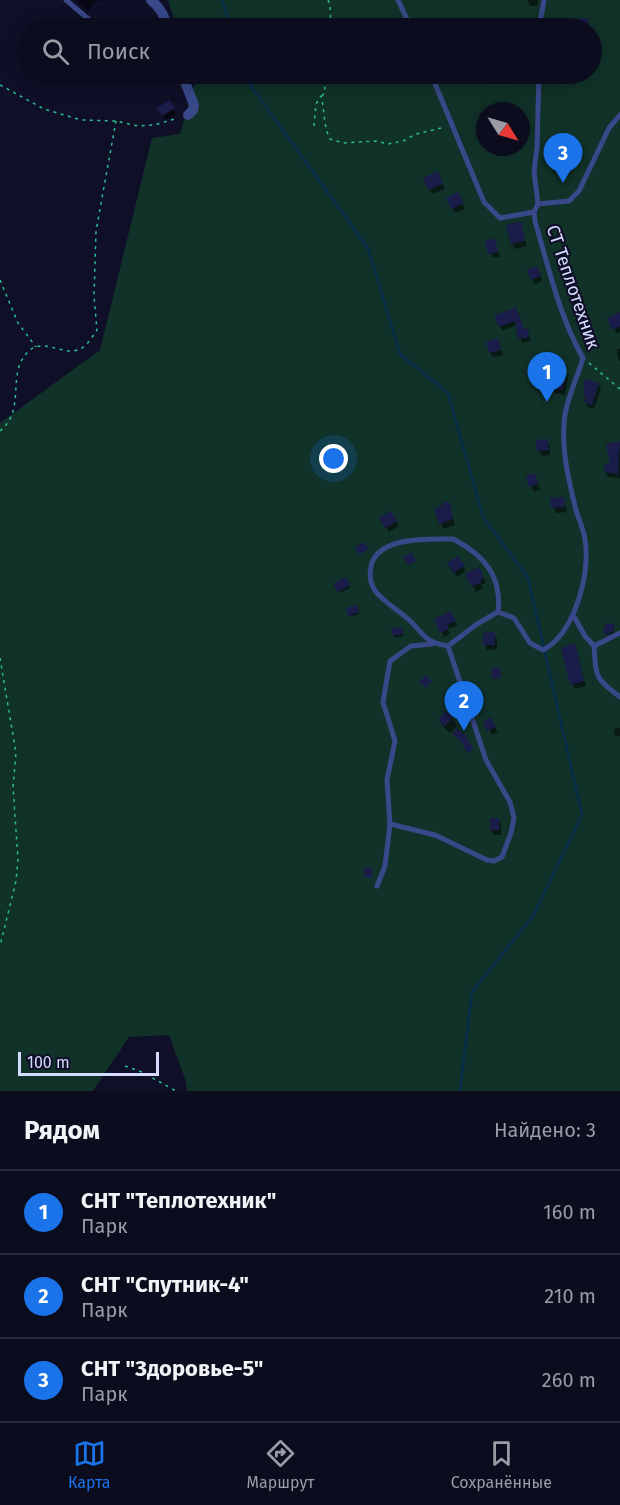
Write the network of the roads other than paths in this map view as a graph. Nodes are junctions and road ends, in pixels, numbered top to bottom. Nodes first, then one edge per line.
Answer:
1 (66, 0) edge
2 (151, 0) edge
3 (398, 0) edge
4 (543, 0) edge
5 (87, 18) edge
6 (165, 18) edge
7 (406, 18) edge
8 (540, 18) edge
9 (186, 84) edge
10 (435, 84) edge
11 (539, 84) edge
12 (188, 115) road end
13 (620, 115) edge
14 (538, 204) junction
15 (534, 212) junction
16 (498, 612) junction
17 (573, 615) junction
18 (620, 633) edge
19 (432, 644) junction
20 (448, 646) junction
21 (594, 646) junction
22 (620, 698) edge
23 (390, 824) junction
24 (377, 886) dead end

1 - 5 lane
2 - 6 street
3 - 7 lane
4 - 8 lane
9 - 12 street
10 - 15 lane
11 - 14 lane
13 - 14 lane
14 - 15 lane
15 - 17 lane, СТ Теплотехник
16 - 17 lane, СТ Теплотехник
16 - 19 lane
16 - 20 lane
17 - 21 lane
18 - 21 lane
19 - 20 lane
19 - 23 lane
20 - 23 lane
21 - 22 lane
23 - 24 lane

